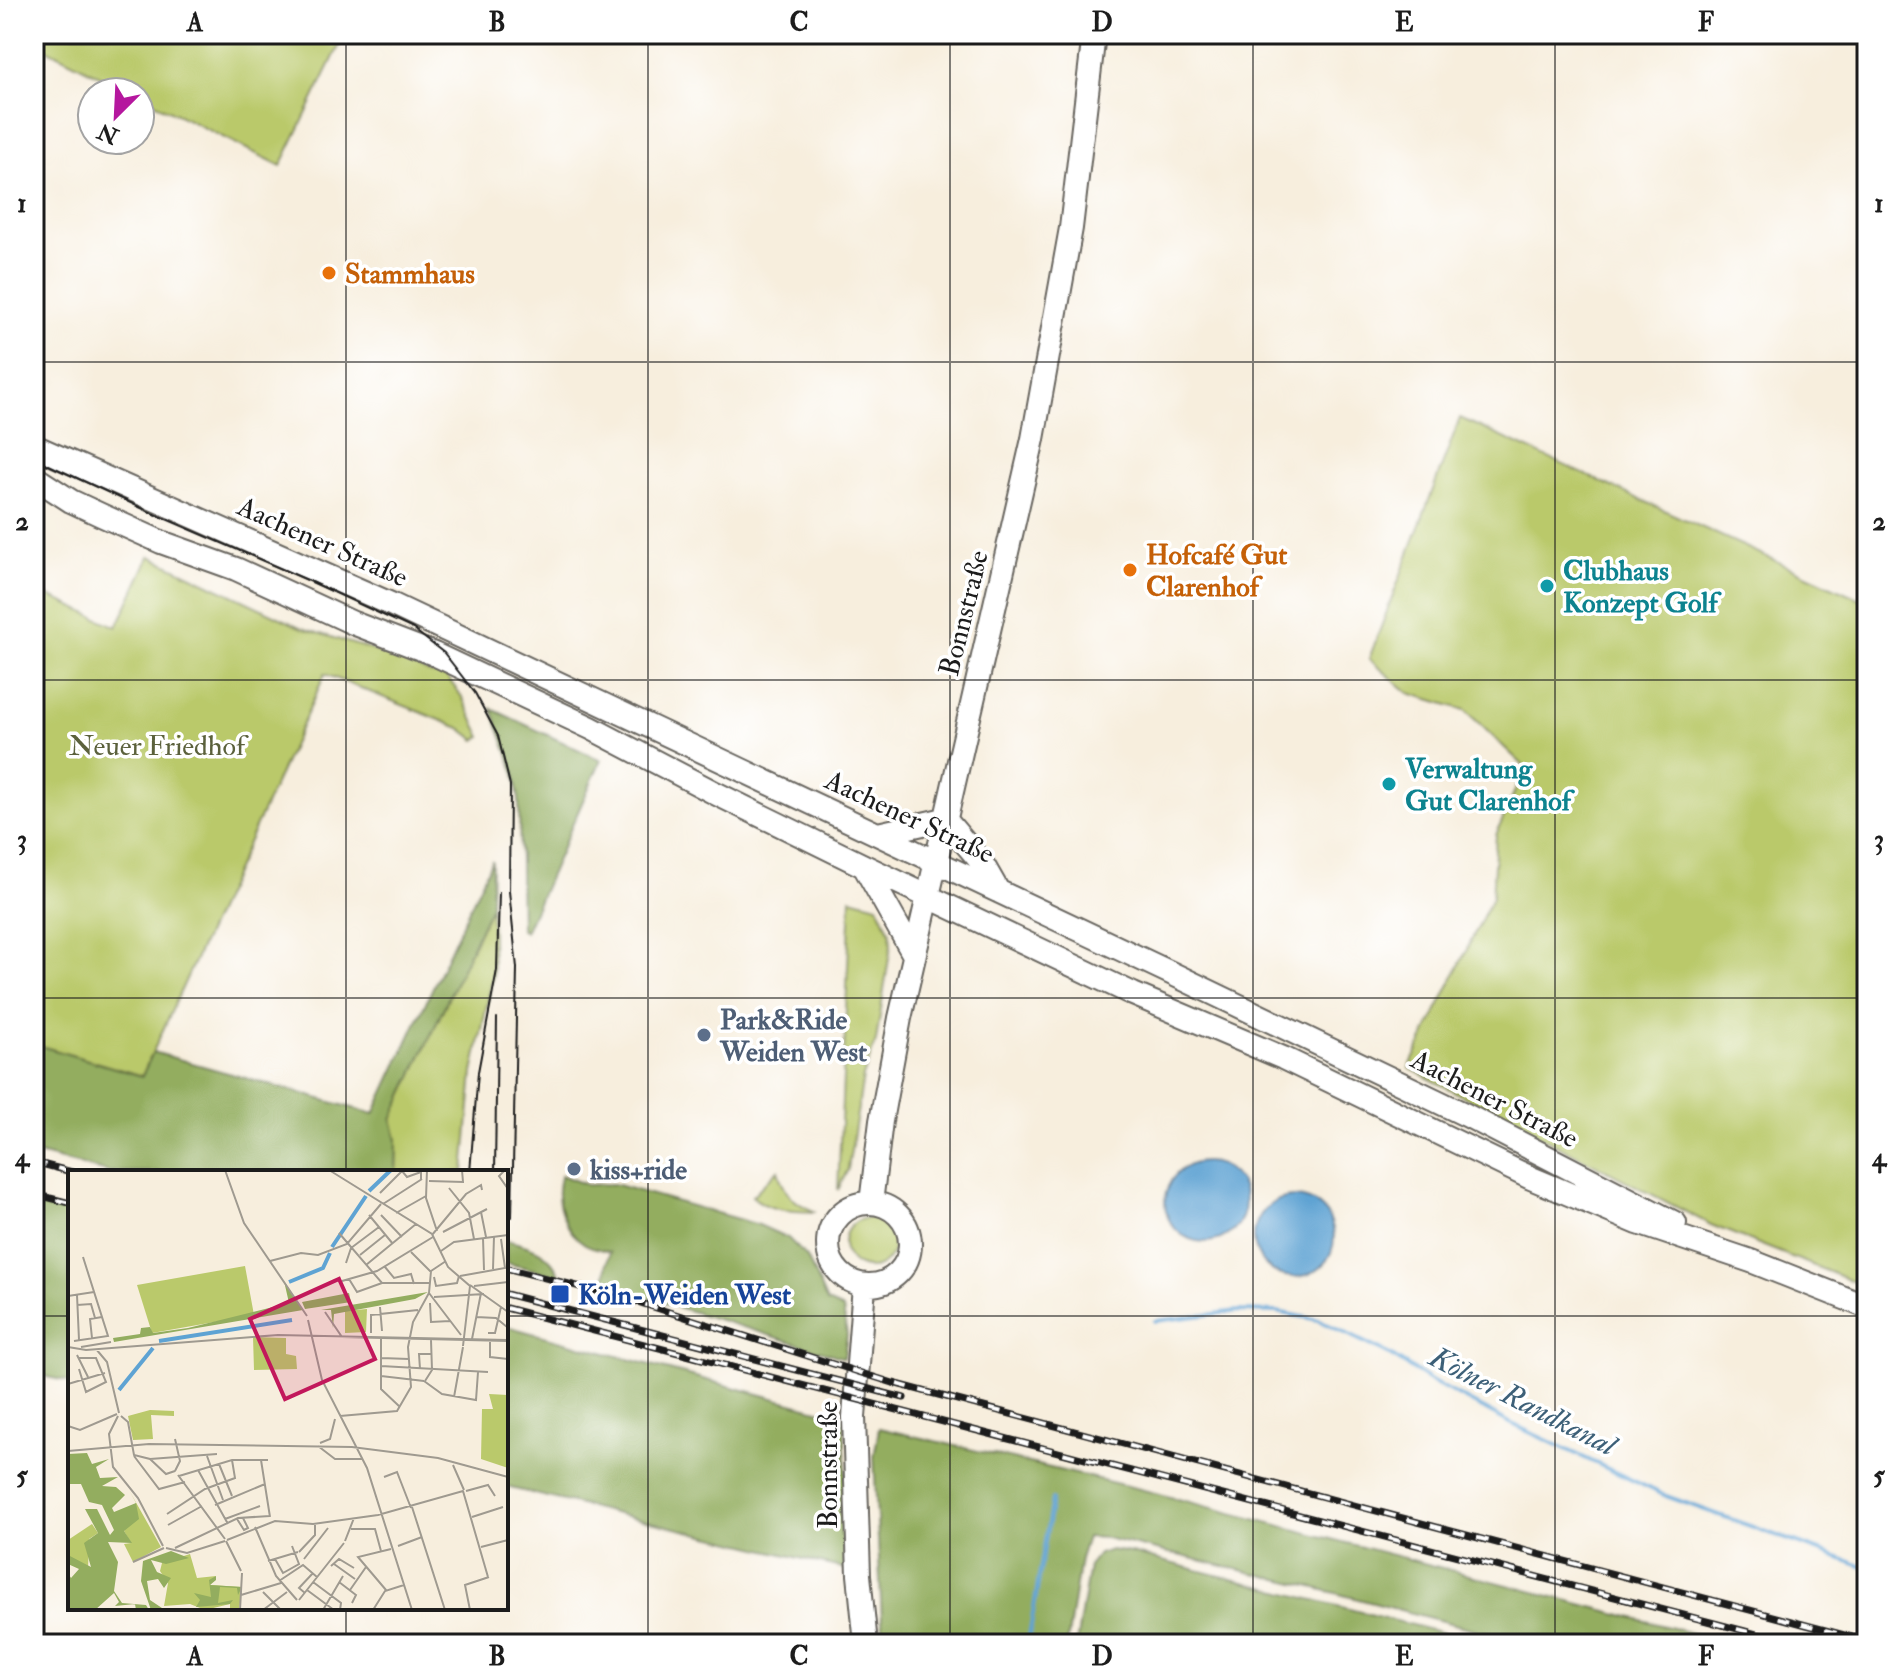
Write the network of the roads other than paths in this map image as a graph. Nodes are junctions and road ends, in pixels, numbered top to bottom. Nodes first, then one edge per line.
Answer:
1 (1094, 34) edge
2 (34, 446) edge
3 (34, 477) edge
4 (135, 490) junction
5 (87, 508) junction
6 (945, 819) junction
7 (878, 834) junction
8 (936, 862) junction
9 (864, 866) junction
10 (998, 891) junction
11 (928, 896) junction
12 (914, 955) junction
13 (871, 1203) junction
14 (1751, 1261) junction
15 (864, 1285) junction
16 (1867, 1307) edge
17 (866, 1644) edge

1 - 6 main road, Bonnstraße
2 - 4 main road, Aachener Straße
3 - 5 main road, Aachener Straße
4 - 5 main road
4 - 7 main road, Aachener Straße
5 - 9 main road, Aachener Straße
6 - 7 main road
6 - 8 main road, Bonnstraße
6 - 10 main road
7 - 8 main road, Aachener Straße
8 - 10 main road, Aachener Straße
8 - 11 main road, Bonnstraße
9 - 11 main road, Aachener Straße
9 - 12 main road
10 - 14 main road, Aachener Straße
11 - 12 main road, Bonnstraße
11 - 14 main road, Aachener Straße
12 - 13 main road, Bonnstraße
13 - 15 main road
13 - 15 main road
14 - 16 main road, Aachener Straße
15 - 17 main road, Bonnstraße

